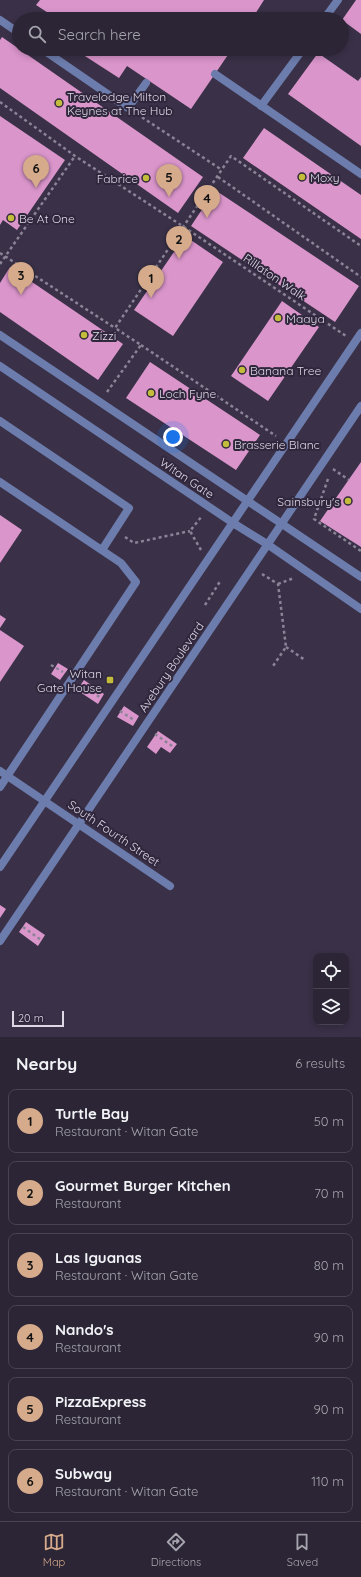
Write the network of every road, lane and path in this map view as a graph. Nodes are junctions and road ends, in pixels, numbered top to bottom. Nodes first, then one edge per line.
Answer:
1 (338, 0) edge
2 (329, 12) edge
3 (0, 20) edge
4 (12, 28) edge
5 (52, 56) edge
6 (298, 56) edge
7 (215, 74) dead end
8 (146, 84) dead end
9 (0, 102) edge
10 (262, 107) junction
11 (128, 108) junction
12 (75, 156) junction
13 (222, 170) junction
14 (361, 174) edge
15 (218, 176) junction
16 (184, 227) junction
17 (361, 246) edge
18 (0, 253) edge
19 (5, 257) junction
20 (0, 264) edge
21 (361, 277) edge
22 (115, 328) junction
23 (361, 333) edge
24 (0, 335) edge
25 (355, 342) junction
26 (140, 345) junction
27 (0, 366) edge
28 (100, 401) junction
29 (361, 406) edge
30 (0, 421) edge
31 (286, 443) junction
32 (323, 462) junction
33 (336, 463) dead end
34 (332, 469) junction
35 (329, 476) dead end
36 (349, 480) dead end
37 (0, 482) edge
38 (247, 501) junction
39 (209, 507) junction
40 (233, 523) junction
41 (282, 523) junction
42 (190, 531) junction
43 (134, 543) dead end
44 (267, 544) junction
45 (102, 550) junction
46 (361, 551) edge
47 (207, 560) junction
48 (253, 568) junction
49 (361, 577) edge
50 (221, 580) dead end
51 (205, 605) dead end
52 (361, 609) edge
53 (286, 647) junction
54 (305, 660) dead end
55 (273, 666) dead end
56 (0, 771) edge
57 (7, 776) junction
58 (0, 787) edge
59 (45, 801) junction
60 (79, 824) junction
61 (0, 867) edge
62 (170, 886) dead end
63 (0, 941) edge

1 - 2 street
3 - 4 street
5 - 11 street
6 - 10 street
7 - 10 street
8 - 11 street
9 - 12 path, Rillaton Walk
10 - 14 street
11 - 13 path
12 - 16 path, Rillaton Walk
12 - 19 path
13 - 15 path
13 - 17 path
15 - 16 path
15 - 21 path
16 - 22 path
16 - 25 path, Rillaton Walk
18 - 19 path
19 - 20 path
19 - 22 path
22 - 26 path
23 - 25 street
24 - 28 street, Witan Gate
25 - 31 street
26 - 28 path
26 - 31 path
27 - 39 street, Witan Gate
28 - 38 street, Witan Gate
29 - 32 street, Avebury Boulevard
30 - 45 street
31 - 38 street
32 - 34 path
32 - 41 street, Avebury Boulevard
33 - 34 path
34 - 36 path
35 - 46 path
37 - 45 street
38 - 40 street
38 - 41 street, Witan Gate
39 - 40 street, Witan Gate
39 - 42 path
40 - 44 street, Witan Gate
40 - 47 street
41 - 44 street, Avebury Boulevard
41 - 49 street, Witan Gate
42 - 43 path
42 - 47 path
44 - 48 street, Avebury Boulevard
44 - 52 street, Witan Gate
45 - 57 street
47 - 59 street
48 - 53 path
48 - 60 street, Avebury Boulevard
50 - 51 path
53 - 54 path
53 - 55 path
56 - 57 street, South Fourth Street
57 - 58 street
57 - 59 street, South Fourth Street
59 - 60 street, South Fourth Street
59 - 61 street
60 - 62 street, South Fourth Street
60 - 63 street, Avebury Boulevard

